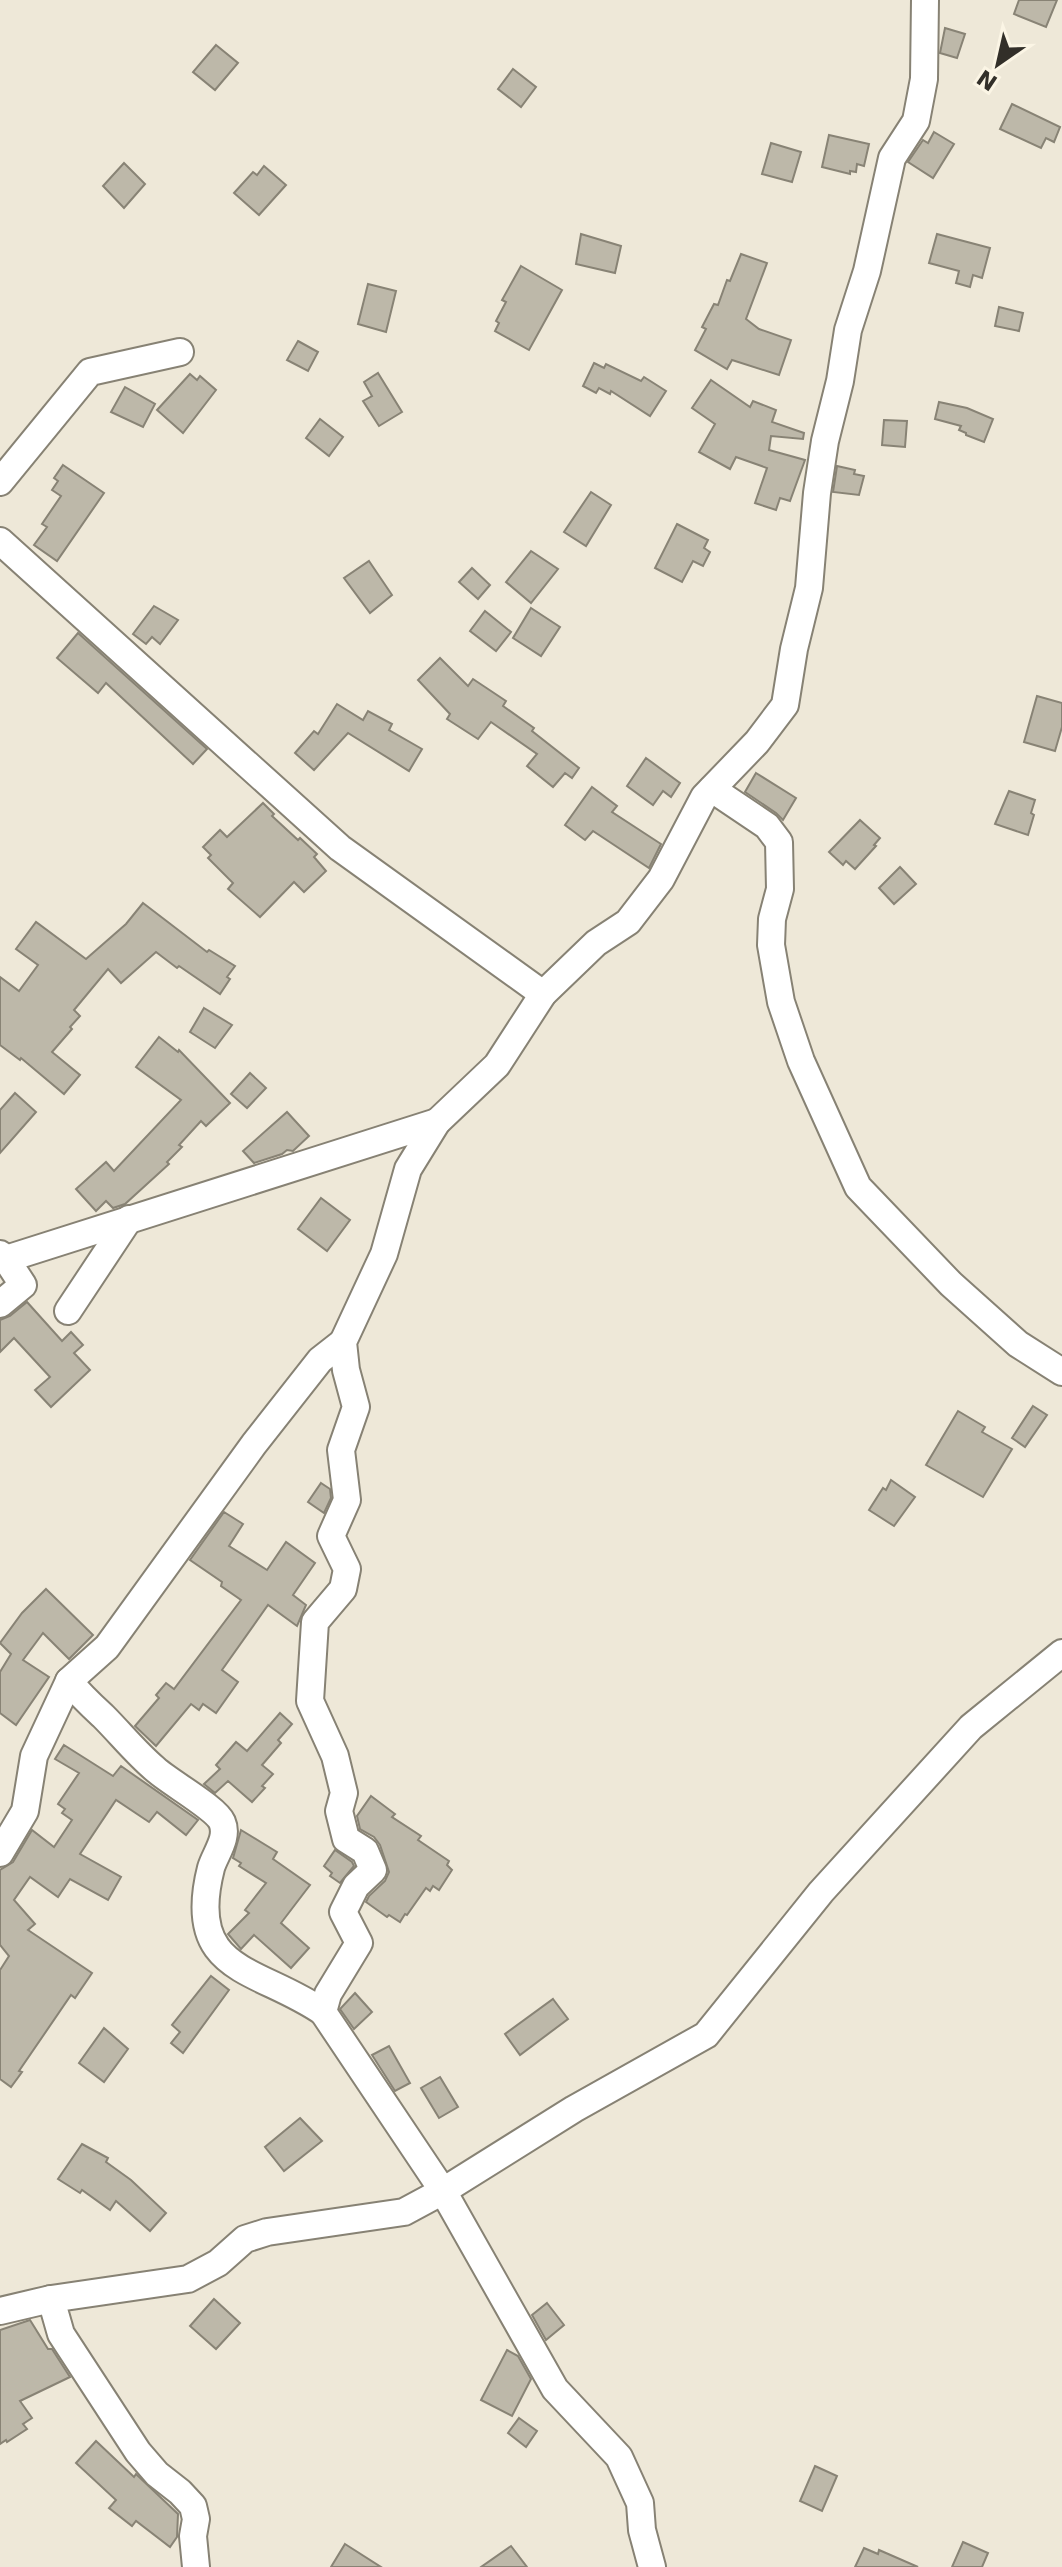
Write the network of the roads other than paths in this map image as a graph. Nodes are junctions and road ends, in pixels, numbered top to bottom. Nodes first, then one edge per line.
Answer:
1 (925, 0) edge
2 (180, 352) dead end
3 (0, 482) edge
4 (0, 541) edge
5 (712, 789) junction
6 (543, 994) junction
7 (437, 1122) junction
8 (129, 1219) junction
9 (3, 1257) edge
10 (0, 1304) edge
11 (68, 1311) dead end
12 (343, 1342) junction
13 (1062, 1372) edge
14 (1062, 1653) edge
15 (69, 1681) junction
16 (0, 1853) edge
17 (323, 2012) junction
18 (443, 2191) junction
19 (51, 2299) junction
20 (0, 2311) edge
21 (196, 2567) edge
22 (652, 2567) edge

1 - 5 street
2 - 3 street
4 - 6 street
5 - 6 street
5 - 13 street
6 - 7 street
7 - 8 street
7 - 12 street
8 - 9 street
8 - 11 street
9 - 10 street
12 - 15 street
12 - 17 street
14 - 18 street
15 - 16 street
15 - 17 street
17 - 18 street
18 - 19 street
18 - 22 street
19 - 20 street
19 - 21 street

